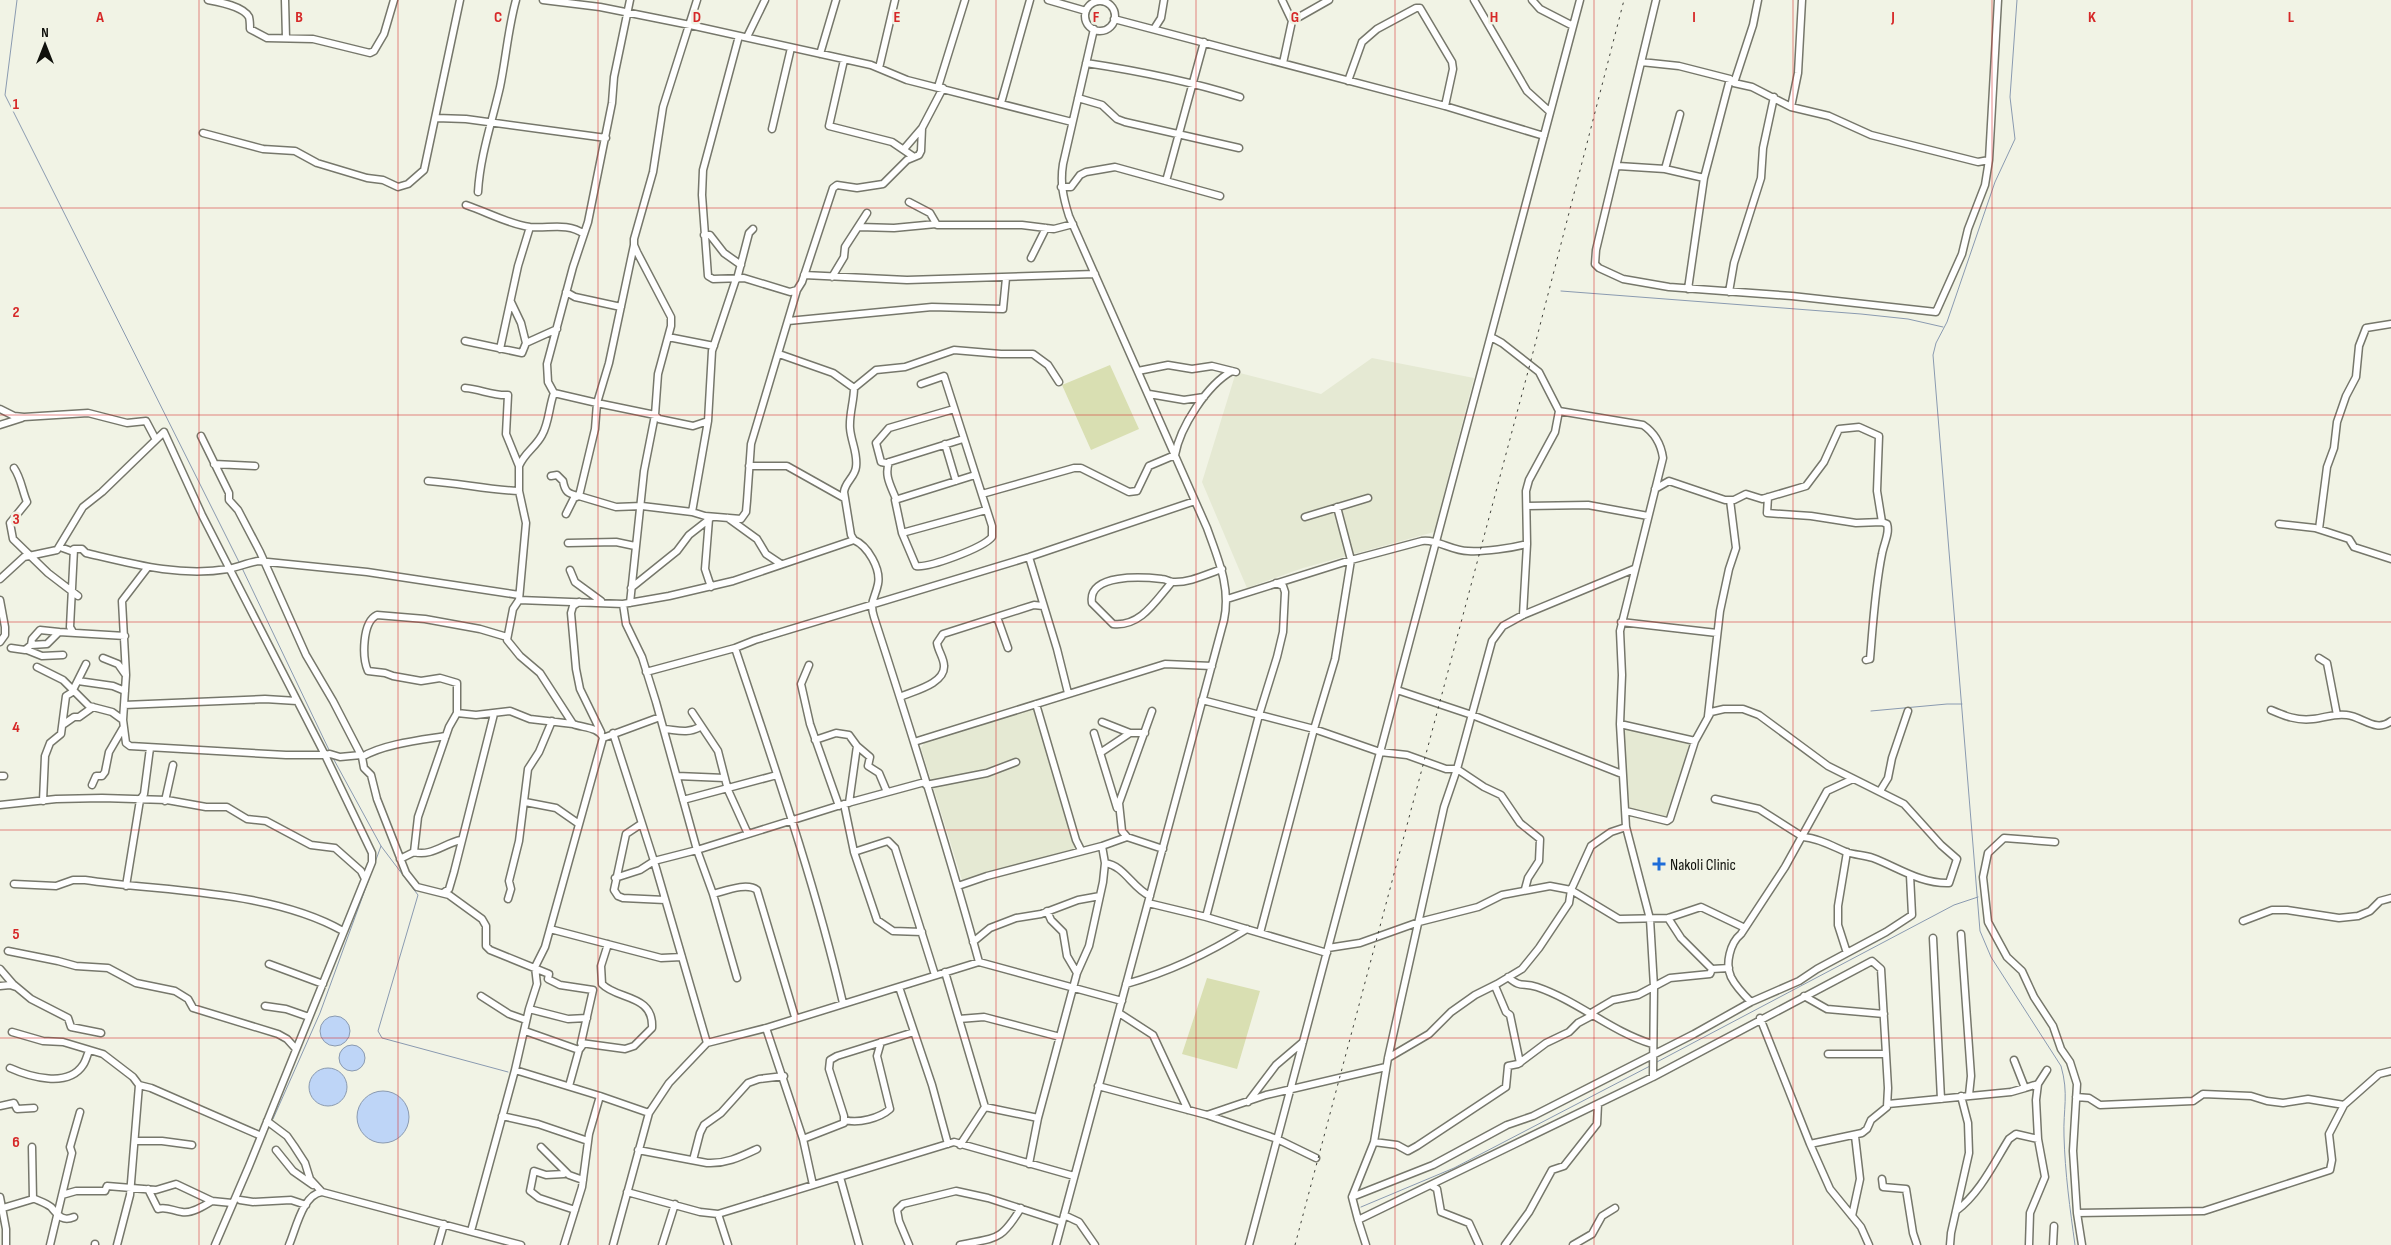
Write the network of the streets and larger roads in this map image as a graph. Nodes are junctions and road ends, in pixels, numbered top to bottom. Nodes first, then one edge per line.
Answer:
1 (208, 0) edge
2 (285, 0) edge
3 (394, 0) edge
4 (460, 0) edge
5 (516, 0) edge
6 (543, 0) edge
7 (630, 0) edge
8 (697, 0) edge
9 (766, 0) edge
10 (836, 0) edge
11 (895, 0) edge
12 (965, 0) edge
13 (1030, 0) edge
14 (1048, 0) edge
15 (1164, 0) edge
16 (1282, 0) edge
17 (1329, 0) edge
18 (1474, 0) edge
19 (1532, 0) edge
20 (1580, 0) edge
21 (1656, 0) edge
22 (1758, 0) edge
23 (1802, 0) edge
24 (1998, 0) edge
25 (1096, 1) edge
26 (577, 2) edge
27 (1111, 3) edge
28 (1086, 11) junction
29 (627, 13) junction
30 (1114, 19) junction
31 (1292, 21) junction
32 (690, 25) junction
33 (1572, 26) junction
34 (1094, 29) junction
35 (1154, 29) junction
36 (739, 36) junction
37 (747, 37) junction
38 (286, 38) junction
39 (1204, 42) junction
40 (791, 48) junction
41 (820, 54) junction
42 (844, 60) junction
43 (1641, 62) junction
44 (1283, 63) junction
45 (1086, 64) junction
46 (879, 68) junction
47 (1348, 80) junction
48 (1732, 81) junction
49 (1193, 83) junction
50 (940, 88) junction
51 (1240, 97) dead end
52 (1774, 97) junction
53 (1078, 98) junction
54 (1001, 103) junction
55 (1445, 106) junction
56 (1791, 108) junction
57 (1549, 111) junction
58 (1680, 114) dead end
59 (436, 118) junction
60 (491, 122) junction
61 (1072, 122) junction
62 (922, 128) junction
63 (772, 129) dead end
64 (203, 133) dead end
65 (1179, 133) junction
66 (1544, 136) junction
67 (606, 138) junction
68 (1239, 148) dead end
69 (904, 149) junction
70 (914, 157) junction
71 (1989, 160) junction
72 (1618, 166) junction
73 (1665, 169) junction
74 (1704, 178) junction
75 (1166, 181) junction
76 (1061, 187) junction
77 (478, 192) dead end
78 (1220, 196) dead end
79 (908, 202) dead end
80 (466, 205) dead end
81 (867, 213) dead end
82 (936, 224) junction
83 (1073, 224) junction
84 (530, 227) junction
85 (859, 227) junction
86 (1046, 228) junction
87 (753, 229) dead end
88 (584, 234) junction
89 (704, 235) junction
90 (634, 245) junction
91 (1030, 258) dead end
92 (741, 265) junction
93 (1095, 274) junction
94 (804, 275) junction
95 (832, 277) junction
96 (1006, 278) junction
97 (737, 279) junction
98 (1688, 289) junction
99 (797, 290) junction
100 (566, 292) junction
101 (1729, 292) junction
102 (511, 302) junction
103 (621, 307) junction
104 (788, 321) junction
105 (2391, 324) edge
106 (557, 329) junction
107 (668, 337) junction
108 (1491, 337) junction
109 (465, 341) dead end
110 (526, 343) junction
111 (714, 346) junction
112 (500, 349) junction
113 (779, 354) junction
114 (1138, 371) junction
115 (1059, 382) dead end
116 (921, 384) dead end
117 (465, 388) dead end
118 (854, 388) junction
119 (554, 393) junction
120 (1149, 394) junction
121 (1204, 397) junction
122 (597, 403) junction
123 (0, 409) edge
124 (954, 409) junction
125 (1559, 411) junction
126 (655, 415) junction
127 (24, 417) junction
128 (708, 421) junction
129 (0, 425) edge
130 (202, 436) dead end
131 (155, 438) junction
132 (963, 439) junction
133 (945, 444) junction
134 (1176, 455) junction
135 (888, 462) junction
136 (214, 464) junction
137 (255, 466) dead end
138 (518, 466) junction
139 (749, 466) junction
140 (14, 468) dead end
141 (975, 474) junction
142 (551, 476) dead end
143 (428, 481) dead end
144 (956, 481) junction
145 (1655, 489) junction
146 (519, 491) junction
147 (982, 494) junction
148 (579, 496) junction
149 (1768, 497) junction
150 (844, 498) junction
151 (1368, 498) dead end
152 (896, 499) junction
153 (1730, 500) junction
154 (1195, 501) junction
155 (642, 506) junction
156 (1527, 506) junction
157 (1337, 507) junction
158 (986, 510) junction
159 (692, 512) junction
160 (566, 514) dead end
161 (1648, 516) junction
162 (1305, 517) dead end
163 (711, 518) junction
164 (728, 518) junction
165 (1882, 522) junction
166 (2279, 524) dead end
167 (2319, 529) junction
168 (902, 533) junction
169 (854, 540) junction
170 (568, 543) dead end
171 (1437, 544) junction
172 (1527, 544) junction
173 (635, 546) junction
174 (60, 547) junction
175 (74, 548) junction
176 (31, 554) junction
177 (1029, 557) junction
178 (2391, 559) edge
179 (1350, 560) junction
180 (265, 562) junction
181 (781, 564) junction
182 (148, 567) junction
183 (230, 568) junction
184 (1222, 569) junction
185 (570, 570) dead end
186 (1634, 570) junction
187 (0, 579) edge
188 (1172, 582) junction
189 (1276, 582) junction
190 (711, 587) junction
191 (631, 588) junction
192 (73, 590) junction
193 (78, 596) dead end
194 (519, 598) junction
195 (0, 600) edge
196 (1228, 600) junction
197 (579, 602) junction
198 (602, 602) junction
199 (627, 603) junction
200 (870, 606) junction
201 (1043, 606) junction
202 (1523, 614) junction
203 (997, 617) junction
204 (1621, 622) junction
205 (59, 632) junction
206 (72, 632) junction
207 (1718, 633) junction
208 (124, 636) junction
209 (507, 637) junction
210 (0, 642) edge
211 (29, 647) junction
212 (12, 648) dead end
213 (735, 648) junction
214 (1008, 648) dead end
215 (62, 655) dead end
216 (103, 658) dead end
217 (2319, 658) dead end
218 (1866, 660) dead end
219 (86, 664) dead end
220 (809, 665) dead end
221 (1212, 666) junction
222 (38, 667) dead end
223 (646, 672) junction
224 (126, 675) junction
225 (78, 682) junction
226 (1397, 690) junction
227 (73, 691) junction
228 (125, 691) junction
229 (1068, 693) junction
230 (900, 697) junction
231 (1202, 700) junction
232 (297, 701) junction
233 (1036, 704) junction
234 (124, 705) junction
235 (93, 707) junction
236 (2271, 710) dead end
237 (1152, 711) dead end
238 (1908, 711) dead end
239 (692, 712) dead end
240 (457, 713) junction
241 (494, 714) junction
242 (1259, 715) junction
243 (2337, 715) junction
244 (1472, 716) junction
245 (1708, 716) junction
246 (660, 717) junction
247 (123, 720) junction
248 (552, 721) junction
249 (2391, 721) edge
250 (1102, 722) dead end
251 (64, 724) junction
252 (573, 724) junction
253 (1620, 724) junction
254 (700, 727) junction
255 (123, 728) junction
256 (664, 729) junction
257 (1314, 729) junction
258 (613, 733) junction
259 (1094, 733) dead end
260 (1130, 733) junction
261 (1145, 734) junction
262 (446, 736) junction
263 (603, 736) junction
264 (815, 740) junction
265 (914, 742) junction
266 (1695, 742) junction
267 (857, 746) junction
268 (150, 748) junction
269 (1380, 752) junction
270 (1100, 753) junction
271 (325, 755) junction
272 (361, 756) junction
273 (1016, 762) dead end
274 (173, 765) dead end
275 (1457, 769) junction
276 (1622, 774) junction
277 (778, 775) junction
278 (677, 776) junction
279 (725, 778) junction
280 (1852, 780) junction
281 (926, 784) junction
282 (92, 785) dead end
283 (728, 790) junction
284 (1880, 791) junction
285 (888, 792) junction
286 (1715, 799) dead end
287 (140, 800) junction
288 (683, 800) junction
289 (43, 801) junction
290 (165, 801) junction
291 (525, 802) junction
292 (844, 804) junction
293 (0, 805) edge
294 (1118, 811) junction
295 (1626, 811) junction
296 (792, 820) junction
297 (579, 824) junction
298 (640, 824) junction
299 (1626, 827) junction
300 (748, 834) junction
301 (1127, 837) junction
302 (1803, 837) junction
303 (461, 840) junction
304 (2055, 842) dead end
305 (1102, 846) junction
306 (1163, 849) junction
307 (697, 850) junction
308 (1081, 850) junction
309 (414, 852) junction
310 (854, 852) junction
311 (1847, 852) junction
312 (400, 859) junction
313 (654, 860) junction
314 (1105, 863) junction
315 (1910, 875) junction
316 (615, 878) junction
317 (365, 879) junction
318 (14, 884) dead end
319 (126, 886) junction
320 (958, 886) junction
321 (1525, 889) junction
322 (1571, 890) junction
323 (443, 892) junction
324 (713, 894) junction
325 (1100, 896) junction
326 (1150, 896) junction
327 (2391, 898) edge
328 (508, 900) dead end
329 (664, 900) junction
330 (1148, 903) junction
331 (1047, 911) junction
332 (1206, 917) junction
333 (1668, 918) junction
334 (1650, 920) junction
335 (2243, 921) dead end
336 (1419, 922) junction
337 (1745, 928) junction
338 (550, 929) junction
339 (1247, 929) junction
340 (343, 931) junction
341 (922, 932) junction
342 (1260, 933) junction
343 (1961, 934) dead end
344 (1933, 938) dead end
345 (973, 942) junction
346 (608, 944) junction
347 (8, 951) dead end
348 (1327, 951) junction
349 (1847, 953) junction
350 (682, 958) junction
351 (978, 962) junction
352 (269, 964) dead end
353 (535, 967) junction
354 (1712, 968) junction
355 (1729, 968) junction
356 (0, 969) edge
357 (945, 972) junction
358 (1077, 973) junction
359 (935, 975) junction
360 (1508, 977) junction
361 (737, 978) dead end
362 (323, 984) junction
363 (1126, 984) junction
364 (0, 986) edge
365 (1495, 986) junction
366 (899, 987) junction
367 (1074, 987) junction
368 (1654, 987) junction
369 (20, 988) junction
370 (481, 996) dead end
371 (1804, 996) junction
372 (1122, 1000) junction
373 (1751, 1002) junction
374 (843, 1003) junction
375 (265, 1006) dead end
376 (528, 1009) junction
377 (1118, 1013) junction
378 (1592, 1014) junction
379 (1884, 1014) junction
380 (309, 1017) junction
381 (795, 1017) junction
382 (587, 1018) junction
383 (1760, 1018) junction
384 (959, 1019) junction
385 (526, 1020) junction
386 (766, 1028) junction
387 (525, 1031) junction
388 (12, 1032) dead end
389 (914, 1032) junction
390 (100, 1033) dead end
391 (1060, 1037) junction
392 (881, 1042) junction
393 (1303, 1042) junction
394 (708, 1043) junction
395 (1652, 1044) junction
396 (580, 1046) junction
397 (296, 1049) junction
398 (89, 1051) junction
399 (1828, 1054) dead end
400 (1886, 1054) junction
401 (1652, 1055) junction
402 (1388, 1058) junction
403 (2014, 1060) dead end
404 (1520, 1062) junction
405 (1386, 1067) junction
406 (10, 1068) dead end
407 (514, 1070) junction
408 (2047, 1070) dead end
409 (2391, 1071) edge
410 (784, 1076) junction
411 (1653, 1077) junction
412 (2038, 1084) junction
413 (139, 1085) junction
414 (568, 1086) junction
415 (1098, 1086) junction
416 (2025, 1088) junction
417 (1290, 1090) junction
418 (1969, 1095) junction
419 (600, 1096) junction
420 (1961, 1096) junction
421 (2076, 1097) junction
422 (1941, 1099) junction
423 (1248, 1102) junction
424 (1598, 1104) junction
425 (1888, 1104) junction
426 (2344, 1105) junction
427 (0, 1106) edge
428 (986, 1107) junction
429 (34, 1108) dead end
430 (1188, 1110) junction
431 (80, 1112) dead end
432 (649, 1113) junction
433 (1206, 1115) junction
434 (502, 1116) junction
435 (1038, 1118) junction
436 (845, 1120) junction
437 (267, 1121) junction
438 (259, 1135) dead end
439 (1855, 1136) junction
440 (803, 1139) junction
441 (1277, 1139) junction
442 (2038, 1139) junction
443 (135, 1141) junction
444 (588, 1141) junction
445 (1374, 1142) junction
446 (948, 1144) junction
447 (1810, 1144) junction
448 (192, 1145) dead end
449 (960, 1145) junction
450 (32, 1147) dead end
451 (541, 1147) dead end
452 (757, 1149) dead end
453 (276, 1150) dead end
454 (638, 1150) junction
455 (1316, 1158) dead end
456 (693, 1160) junction
457 (1029, 1164) junction
458 (566, 1172) junction
459 (1074, 1176) junction
460 (840, 1177) junction
461 (1882, 1179) dead end
462 (583, 1180) junction
463 (813, 1185) junction
464 (1432, 1186) junction
465 (131, 1188) junction
466 (148, 1189) junction
467 (627, 1192) junction
468 (319, 1193) junction
469 (62, 1195) junction
470 (0, 1197) edge
471 (1352, 1197) junction
472 (33, 1198) junction
473 (240, 1200) dead end
474 (212, 1201) junction
475 (232, 1203) junction
476 (675, 1204) junction
477 (306, 1205) junction
478 (1021, 1208) junction
479 (1616, 1208) dead end
480 (1, 1209) edge
481 (575, 1210) junction
482 (1956, 1211) junction
483 (2077, 1213) junction
484 (718, 1214) junction
485 (1064, 1215) junction
486 (58, 1216) junction
487 (1852, 1216) junction
488 (74, 1217) dead end
489 (1358, 1220) junction
490 (1062, 1222) junction
491 (444, 1224) junction
492 (2054, 1226) dead end
493 (470, 1231) junction
494 (6, 1245) edge
495 (50, 1245) edge
496 (117, 1245) edge
497 (215, 1245) edge
498 (289, 1245) edge
499 (438, 1245) edge
500 (521, 1245) edge
501 (564, 1245) edge
502 (612, 1245) edge
503 (662, 1245) edge
504 (728, 1245) edge
505 (859, 1245) edge
506 (909, 1245) edge
507 (960, 1245) edge
508 (1056, 1245) edge
509 (1095, 1245) edge
510 (1250, 1245) edge
511 (1366, 1245) edge
512 (1479, 1245) edge
513 (1505, 1245) edge
514 (1573, 1245) edge
515 (1869, 1245) edge
516 (1917, 1245) edge
517 (1950, 1245) edge
518 (2029, 1245) edge
519 (2053, 1245) edge
520 (2082, 1245) edge

1 - 38 street
2 - 38 street
3 - 38 street
4 - 59 street
5 - 60 street
6 - 26 street
7 - 29 street
8 - 32 street
9 - 37 street
10 - 41 street
11 - 46 street
12 - 50 street
13 - 54 street
14 - 28 street
15 - 35 street
16 - 31 street
17 - 31 street
18 - 57 street
19 - 33 street
20 - 33 street
21 - 43 street
22 - 48 street
23 - 56 street
24 - 71 street
25 - 27 street
25 - 28 street
26 - 29 street
27 - 30 street
28 - 34 street
29 - 32 street
29 - 67 street
30 - 34 street
30 - 35 street
31 - 44 street
32 - 36 street
32 - 90 street
33 - 57 street
34 - 45 street
35 - 39 street
36 - 37 street
36 - 89 street
37 - 40 street
39 - 44 street
39 - 49 street
40 - 41 street
40 - 63 street
41 - 42 street
42 - 46 street
42 - 69 street
43 - 48 street
43 - 72 street
44 - 47 street
45 - 49 street
45 - 53 street
46 - 50 street
47 - 55 street
47 - 55 street
48 - 52 street
48 - 74 street
49 - 51 street
49 - 65 street
50 - 54 street
50 - 62 street
52 - 56 street
52 - 101 street
53 - 61 street
53 - 65 street
54 - 61 street
55 - 66 street
56 - 71 street
57 - 66 street
58 - 73 street
59 - 60 street
59 - 64 street
60 - 67 street
60 - 77 street
61 - 76 street
62 - 69 street
62 - 70 street
65 - 68 street
65 - 75 street
66 - 108 street
67 - 88 street
69 - 70 street
70 - 94 street
71 - 101 street
72 - 73 street
72 - 98 street
73 - 74 street
74 - 98 street
75 - 76 street
75 - 78 street
76 - 83 street
79 - 82 street
80 - 84 street
81 - 85 street
82 - 85 street
82 - 86 street
83 - 86 street
83 - 93 street
84 - 88 street
84 - 102 street
85 - 95 street
86 - 91 street
87 - 92 street
88 - 100 street
89 - 92 street
89 - 97 street
90 - 103 street
90 - 107 street
92 - 97 street
93 - 96 street
93 - 114 street
94 - 95 street
94 - 99 street
95 - 96 street
96 - 104 street
97 - 99 street
97 - 111 street
98 - 101 street
99 - 104 street
100 - 103 street
100 - 106 street
102 - 110 street
102 - 112 street
103 - 122 street
104 - 113 street
105 - 167 street
106 - 110 street
106 - 119 street
107 - 111 street
107 - 126 street
108 - 125 street
108 - 171 street
109 - 112 street
110 - 112 street
111 - 128 street
113 - 118 street
113 - 139 street
114 - 120 street
114 - 121 street
115 - 118 street
116 - 124 street
117 - 138 street
118 - 150 street
119 - 122 street
119 - 138 street
120 - 121 street
120 - 134 street
121 - 134 street
122 - 126 street
122 - 148 street
123 - 127 street
124 - 132 street
124 - 135 street
125 - 145 street
125 - 156 street
126 - 128 street
126 - 155 street
127 - 129 street
127 - 131 street
128 - 159 street
130 - 136 street
131 - 174 street
131 - 183 street
132 - 133 street
132 - 141 street
133 - 135 street
133 - 144 street
134 - 147 street
134 - 154 street
135 - 152 street
136 - 137 street
136 - 180 street
138 - 146 street
139 - 150 street
139 - 164 street
140 - 176 street
141 - 144 street
141 - 147 street
142 - 148 street
143 - 146 street
144 - 152 street
145 - 153 street
145 - 161 street
146 - 194 street
147 - 158 street
148 - 155 street
148 - 160 street
149 - 153 street
149 - 165 street
149 - 165 street
150 - 169 street
151 - 157 street
152 - 168 street
153 - 207 street
154 - 177 street
154 - 184 street
155 - 159 street
155 - 173 street
156 - 161 street
156 - 172 street
157 - 162 street
157 - 179 street
158 - 168 street
158 - 168 street
159 - 163 street
161 - 186 street
163 - 164 street
163 - 190 street
163 - 191 street
164 - 181 street
165 - 218 street
166 - 167 street
167 - 178 street
169 - 181 street
169 - 200 street
170 - 173 street
171 - 172 street
171 - 179 street
171 - 226 street
172 - 202 street
173 - 191 street
174 - 175 street
174 - 176 street
175 - 182 street
175 - 192 street
176 - 187 street
176 - 192 street
177 - 200 street
177 - 201 street
179 - 189 street
179 - 257 street
180 - 183 street
180 - 194 street
180 - 272 street
181 - 190 street
182 - 183 street
182 - 208 street
183 - 232 street
184 - 188 street
184 - 196 street
185 - 198 street
186 - 202 street
186 - 204 street
188 - 188 street
189 - 196 street
189 - 242 street
190 - 199 street
191 - 199 street
192 - 193 street
192 - 206 street
194 - 197 street
194 - 209 street
195 - 210 street
196 - 221 street
197 - 198 street
197 - 263 street
198 - 199 street
199 - 223 street
200 - 213 street
200 - 230 street
201 - 203 street
201 - 229 street
202 - 244 street
203 - 214 street
203 - 230 street
204 - 207 street
204 - 253 street
205 - 206 street
205 - 211 street
205 - 211 street
206 - 208 street
207 - 245 street
208 - 224 street
209 - 240 street
209 - 252 street
211 - 212 street
211 - 215 street
213 - 223 street
213 - 277 street
216 - 224 street
217 - 243 street
219 - 225 street
220 - 264 street
221 - 229 street
221 - 231 street
222 - 227 street
223 - 246 street
224 - 228 street
225 - 227 street
225 - 228 street
226 - 244 street
226 - 269 street
227 - 235 street
227 - 251 street
228 - 234 street
229 - 233 street
230 - 265 street
231 - 242 street
231 - 306 street
232 - 234 street
232 - 271 street
233 - 265 street
233 - 308 street
234 - 247 street
235 - 247 street
235 - 251 street
236 - 243 street
237 - 261 street
238 - 284 street
239 - 254 street
240 - 241 street
240 - 262 street
241 - 248 street
241 - 303 street
242 - 257 street
242 - 332 street
243 - 249 street
244 - 275 street
244 - 276 street
245 - 266 street
245 - 280 street
246 - 256 street
246 - 258 street
247 - 255 street
248 - 252 street
248 - 291 street
250 - 260 street
251 - 289 street
252 - 263 street
253 - 266 street
253 - 276 street
254 - 256 street
254 - 279 street
255 - 268 street
255 - 282 street
256 - 278 street
257 - 269 street
257 - 342 street
258 - 263 street
258 - 298 street
259 - 270 street
260 - 261 street
260 - 270 street
261 - 294 street
262 - 272 street
262 - 309 street
263 - 297 street
264 - 267 street
264 - 292 street
265 - 281 street
266 - 295 street
267 - 285 street
267 - 292 street
268 - 271 street
268 - 287 street
269 - 275 street
269 - 348 street
270 - 294 street
271 - 272 street
271 - 317 street
272 - 312 street
273 - 281 street
274 - 290 street
275 - 321 street
275 - 336 street
276 - 295 street
277 - 283 street
277 - 296 street
278 - 279 street
278 - 288 street
279 - 283 street
280 - 284 street
280 - 302 street
281 - 285 street
281 - 320 street
283 - 288 street
283 - 300 street
284 - 315 street
285 - 292 street
286 - 302 street
287 - 289 street
287 - 290 street
287 - 319 street
288 - 307 street
289 - 293 street
290 - 317 street
291 - 297 street
291 - 328 street
292 - 296 street
292 - 310 street
294 - 301 street
295 - 299 street
296 - 300 street
296 - 374 street
297 - 338 street
298 - 313 street
298 - 316 street
299 - 322 street
299 - 334 street
300 - 307 street
301 - 305 street
301 - 306 street
302 - 311 street
302 - 337 street
303 - 309 street
303 - 323 street
304 - 421 street
305 - 308 street
305 - 314 street
306 - 326 street
307 - 313 street
307 - 324 street
308 - 320 street
309 - 312 street
310 - 341 street
310 - 341 street
311 - 315 street
311 - 349 street
312 - 323 street
313 - 316 street
313 - 329 street
314 - 325 street
314 - 326 street
315 - 349 street
316 - 329 street
317 - 340 street
318 - 319 street
319 - 340 street
320 - 345 street
321 - 322 street
321 - 336 street
322 - 334 street
322 - 360 street
323 - 353 street
324 - 361 street
324 - 381 street
325 - 331 street
325 - 358 street
326 - 330 street
327 - 335 street
329 - 350 street
330 - 332 street
330 - 363 street
331 - 345 street
331 - 358 street
332 - 339 street
333 - 334 street
333 - 337 street
333 - 354 street
334 - 368 street
336 - 348 street
336 - 402 street
337 - 355 street
338 - 346 street
338 - 353 street
339 - 342 street
339 - 363 street
340 - 362 street
341 - 359 street
342 - 348 street
343 - 418 street
344 - 422 street
345 - 351 street
346 - 350 street
346 - 396 street
347 - 397 street
348 - 393 street
349 - 373 street
350 - 394 street
351 - 357 street
351 - 367 street
352 - 362 street
353 - 376 street
353 - 382 street
354 - 355 street
354 - 368 street
355 - 373 street
356 - 369 street
357 - 359 street
357 - 384 street
358 - 367 street
359 - 366 street
360 - 365 street
360 - 378 street
362 - 380 street
363 - 372 street
364 - 369 street
365 - 402 street
365 - 404 street
366 - 374 street
366 - 389 street
367 - 372 street
367 - 391 street
368 - 378 street
368 - 395 street
369 - 390 street
370 - 385 street
371 - 379 street
371 - 379 street
371 - 383 street
372 - 377 street
373 - 401 street
374 - 381 street
375 - 380 street
376 - 382 street
376 - 385 street
377 - 415 street
377 - 430 street
378 - 395 street
378 - 404 street
379 - 400 street
380 - 397 street
381 - 386 street
382 - 396 street
383 - 411 street
383 - 447 street
384 - 391 street
384 - 428 street
385 - 387 street
386 - 394 street
386 - 410 street
387 - 396 street
387 - 407 street
388 - 398 street
389 - 392 street
389 - 446 street
391 - 435 street
392 - 436 street
392 - 436 street
393 - 417 street
393 - 423 street
394 - 432 street
395 - 401 street
396 - 414 street
397 - 437 street
398 - 406 street
398 - 413 street
399 - 400 street
400 - 425 street
401 - 411 street
401 - 471 street
402 - 405 street
403 - 416 street
404 - 445 street
405 - 417 street
405 - 445 street
407 - 414 street
407 - 434 street
408 - 412 street
409 - 426 street
410 - 440 street
410 - 456 street
411 - 424 street
412 - 416 street
412 - 442 street
413 - 438 street
413 - 443 street
414 - 419 street
415 - 430 street
415 - 459 street
416 - 418 street
417 - 423 street
417 - 441 street
418 - 420 street
419 - 432 street
419 - 444 street
420 - 422 street
420 - 482 street
421 - 426 street
421 - 483 street
422 - 425 street
423 - 433 street
424 - 464 street
424 - 513 street
425 - 439 street
426 - 483 street
427 - 429 street
428 - 435 street
428 - 449 street
430 - 433 street
431 - 469 street
432 - 454 street
433 - 441 street
434 - 444 street
434 - 493 street
435 - 457 street
436 - 440 street
437 - 468 street
437 - 475 street
439 - 447 street
439 - 487 street
440 - 463 street
441 - 455 street
441 - 510 street
442 - 482 street
442 - 518 street
443 - 448 street
443 - 465 street
444 - 462 street
445 - 471 street
446 - 449 street
446 - 460 street
447 - 487 street
449 - 457 street
450 - 472 street
451 - 458 street
452 - 456 street
453 - 468 street
454 - 456 street
454 - 467 street
457 - 459 street
458 - 462 street
458 - 481 street
459 - 485 street
460 - 463 street
460 - 505 street
461 - 516 street
462 - 481 street
463 - 484 street
464 - 489 street
464 - 512 street
465 - 466 street
465 - 469 street
465 - 496 street
466 - 474 street
466 - 474 street
467 - 476 street
467 - 502 street
468 - 477 street
468 - 491 street
469 - 486 street
470 - 480 street
471 - 489 street
472 - 480 street
472 - 486 street
473 - 477 street
474 - 475 street
475 - 497 street
476 - 484 street
476 - 503 street
477 - 498 street
478 - 490 street
478 - 506 street
478 - 507 street
479 - 514 street
480 - 494 street
481 - 501 street
482 - 517 street
483 - 520 street
484 - 504 street
485 - 490 street
485 - 509 street
486 - 488 street
486 - 495 street
487 - 515 street
489 - 511 street
490 - 508 street
491 - 493 street
491 - 499 street
492 - 519 street
493 - 500 street

